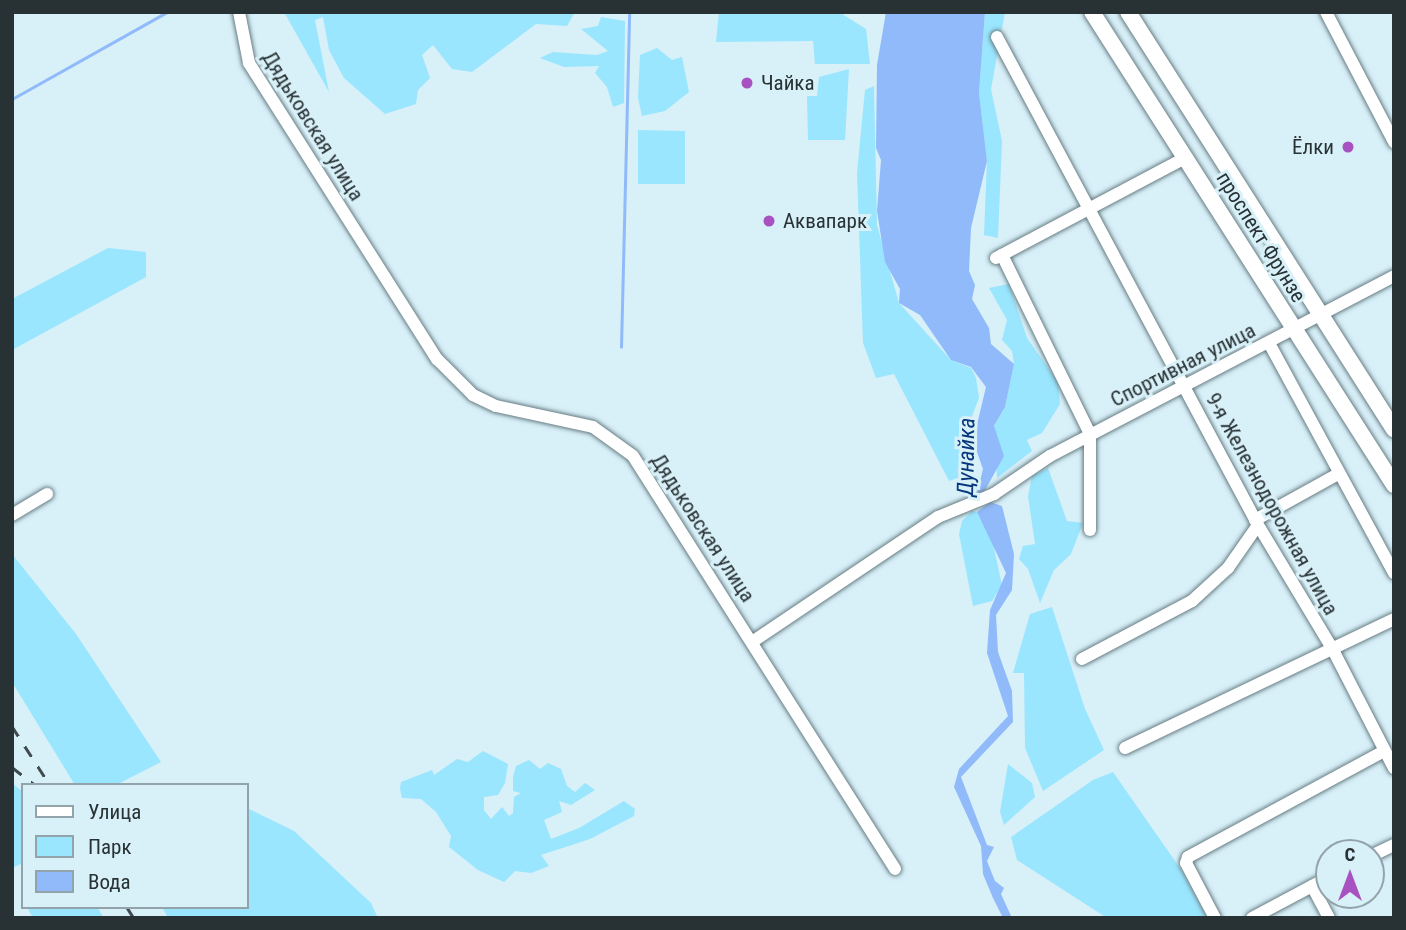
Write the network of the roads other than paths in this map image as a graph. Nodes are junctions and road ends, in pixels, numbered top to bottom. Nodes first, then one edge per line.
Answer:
1 (239, 12) edge
2 (1092, 12) edge
3 (1128, 12) edge
4 (1326, 12) edge
5 (997, 37) dead end
6 (1394, 142) edge
7 (1185, 158) junction
8 (1089, 206) junction
9 (1394, 276) edge
10 (1321, 316) junction
11 (1294, 330) junction
12 (1269, 343) junction
13 (1184, 386) junction
14 (1394, 429) edge
15 (1090, 434) junction
16 (1338, 474) junction
17 (1394, 485) edge
18 (47, 494) dead end
19 (12, 515) edge
20 (1256, 522) junction
21 (1090, 530) dead end
22 (1394, 573) edge
23 (1394, 618) edge
24 (752, 642) junction
25 (1333, 650) junction
26 (1082, 659) dead end
27 (1125, 748) dead end
28 (1384, 751) junction
29 (1394, 768) edge
30 (895, 869) dead end
31 (1315, 884) edge
32 (1312, 886) junction
33 (1214, 918) edge
34 (1252, 918) edge
35 (1329, 918) edge

1 - 24 street, Дядьковская улица
2 - 7 main road, проспект Фрунзе
3 - 10 main road, проспект Фрунзе
4 - 6 street
5 - 8 street, 9-я Железнодорожная улица
7 - 8 street
7 - 11 main road, проспект Фрунзе
8 - 13 street, 9-я Железнодорожная улица
8 - 15 street
9 - 10 street, Спортивная улица
10 - 11 street, Спортивная улица
10 - 14 main road, проспект Фрунзе
11 - 12 street, Спортивная улица
11 - 17 main road, проспект Фрунзе
12 - 13 street, Спортивная улица
12 - 16 street
13 - 15 street, Спортивная улица
13 - 20 street, 9-я Железнодорожная улица
15 - 21 street
15 - 24 street, Спортивная улица
16 - 20 street
16 - 22 street
18 - 19 street
20 - 25 street, 9-я Железнодорожная улица
20 - 26 street
23 - 25 street
24 - 30 street, Дядьковская улица
25 - 27 street
25 - 28 street, 9-я Железнодорожная улица
28 - 29 street, 9-я Железнодорожная улица
28 - 33 street
31 - 32 street
32 - 34 street
32 - 35 street

